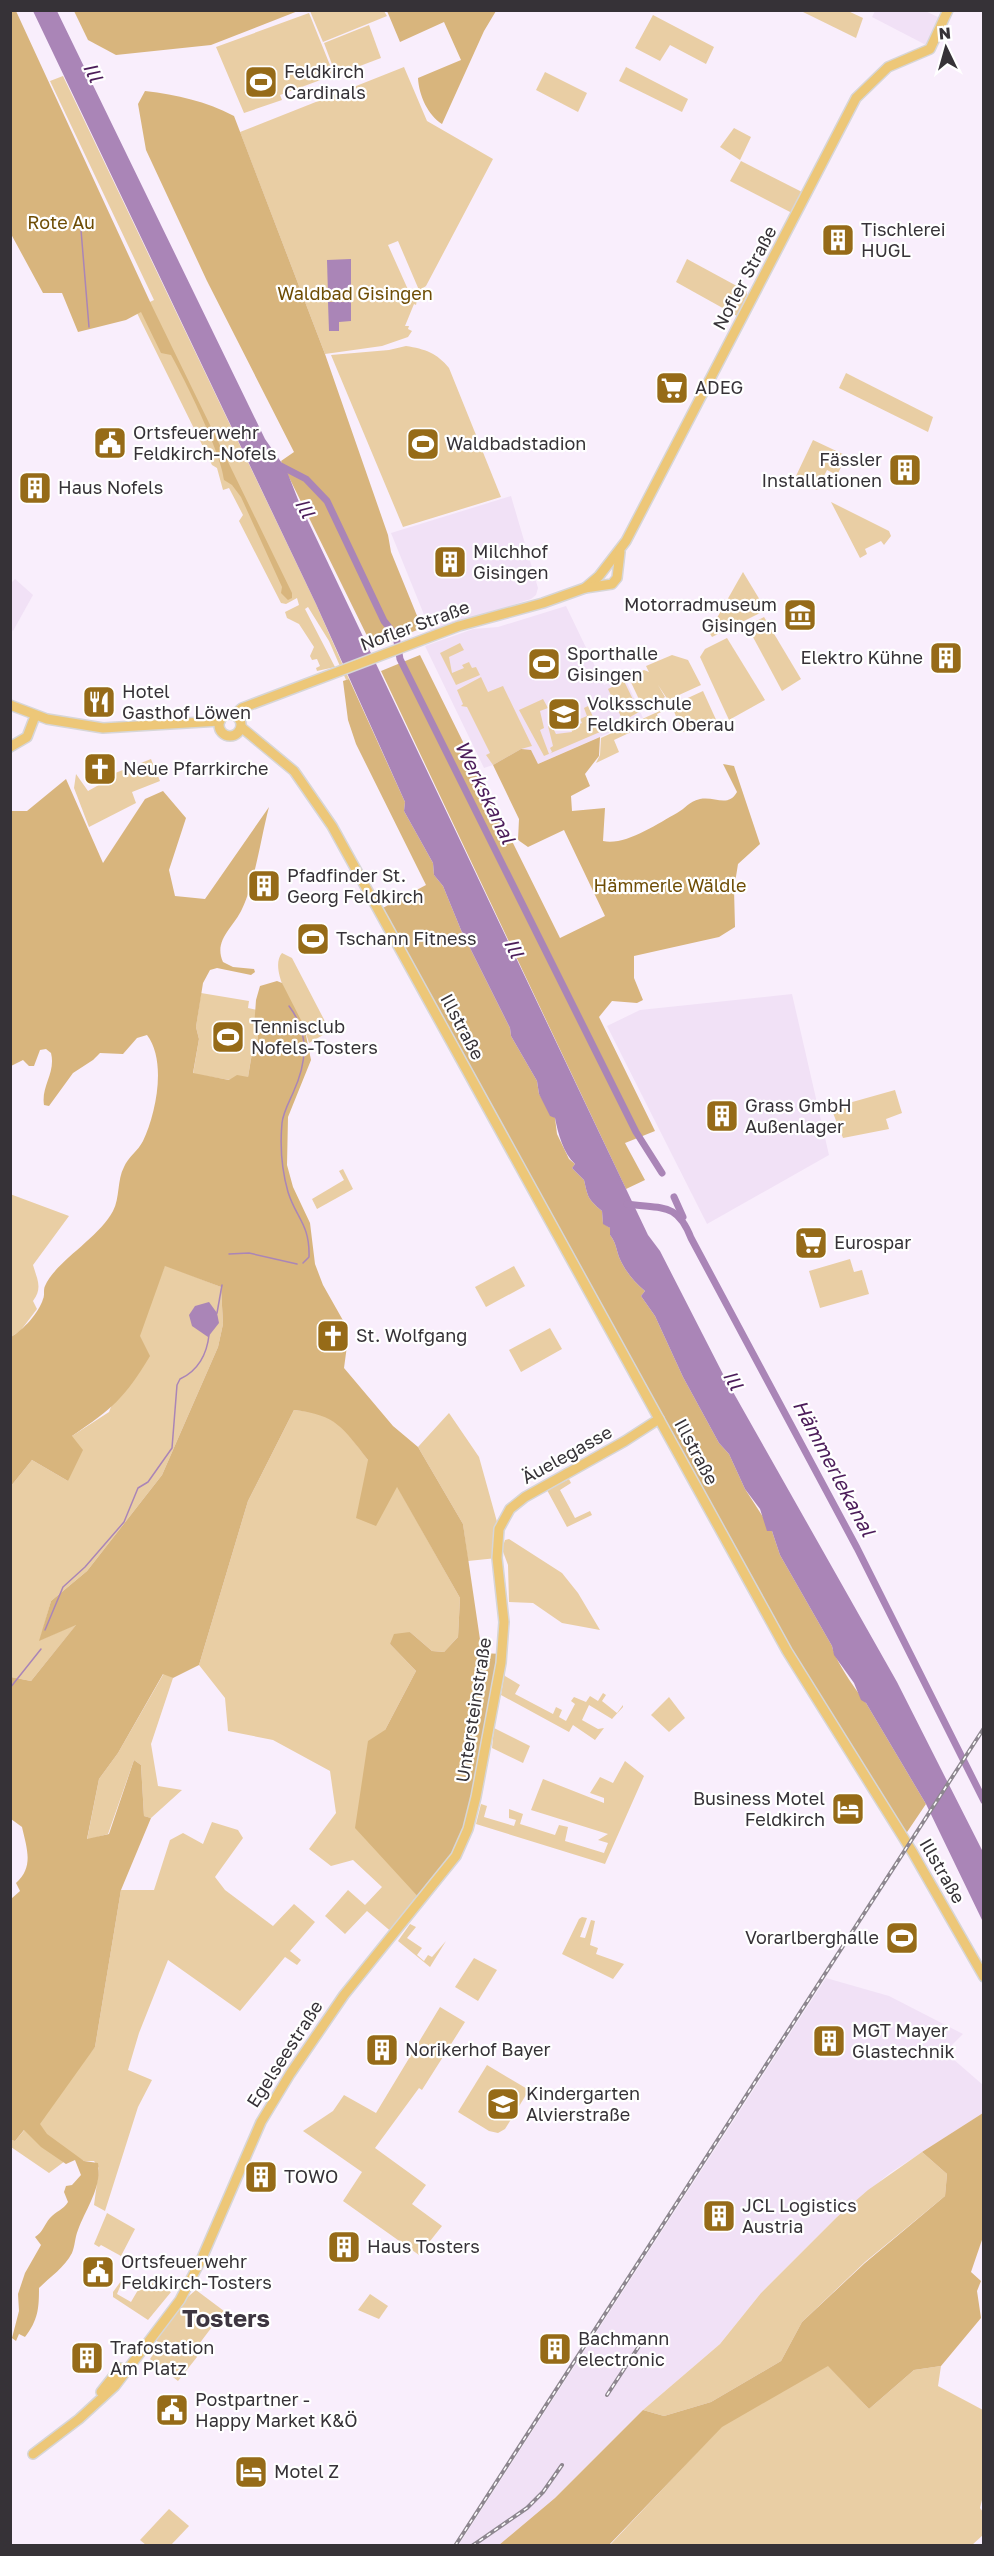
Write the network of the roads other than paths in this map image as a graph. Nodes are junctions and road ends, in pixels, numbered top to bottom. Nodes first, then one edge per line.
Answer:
1 (948, 10) edge
2 (620, 552) junction
3 (607, 567) junction
4 (616, 572) junction
5 (601, 580) junction
6 (10, 705) edge
7 (35, 716) junction
8 (220, 724) junction
9 (238, 724) junction
10 (10, 747) edge
11 (659, 1419) junction
12 (499, 1529) joint
13 (456, 1856) joint
14 (984, 1977) edge
15 (33, 2454) dead end

1 - 2 main road, Nofler Straße
2 - 3 main road, Nofler Straße
2 - 4 main road, Nofler Straße
3 - 4 main road
3 - 5 main road, Nofler Straße
4 - 5 main road, Nofler Straße
5 - 9 main road, Nofler Straße
6 - 7 main road
7 - 8 main road
7 - 10 main road
8 - 9 main road
8 - 9 main road, Illstraße
9 - 11 main road, Illstraße
11 - 12 main road, Äuelegasse
11 - 14 main road, Illstraße
12 - 13 main road, Untersteinstraße
13 - 15 main road, Egelseestraße

